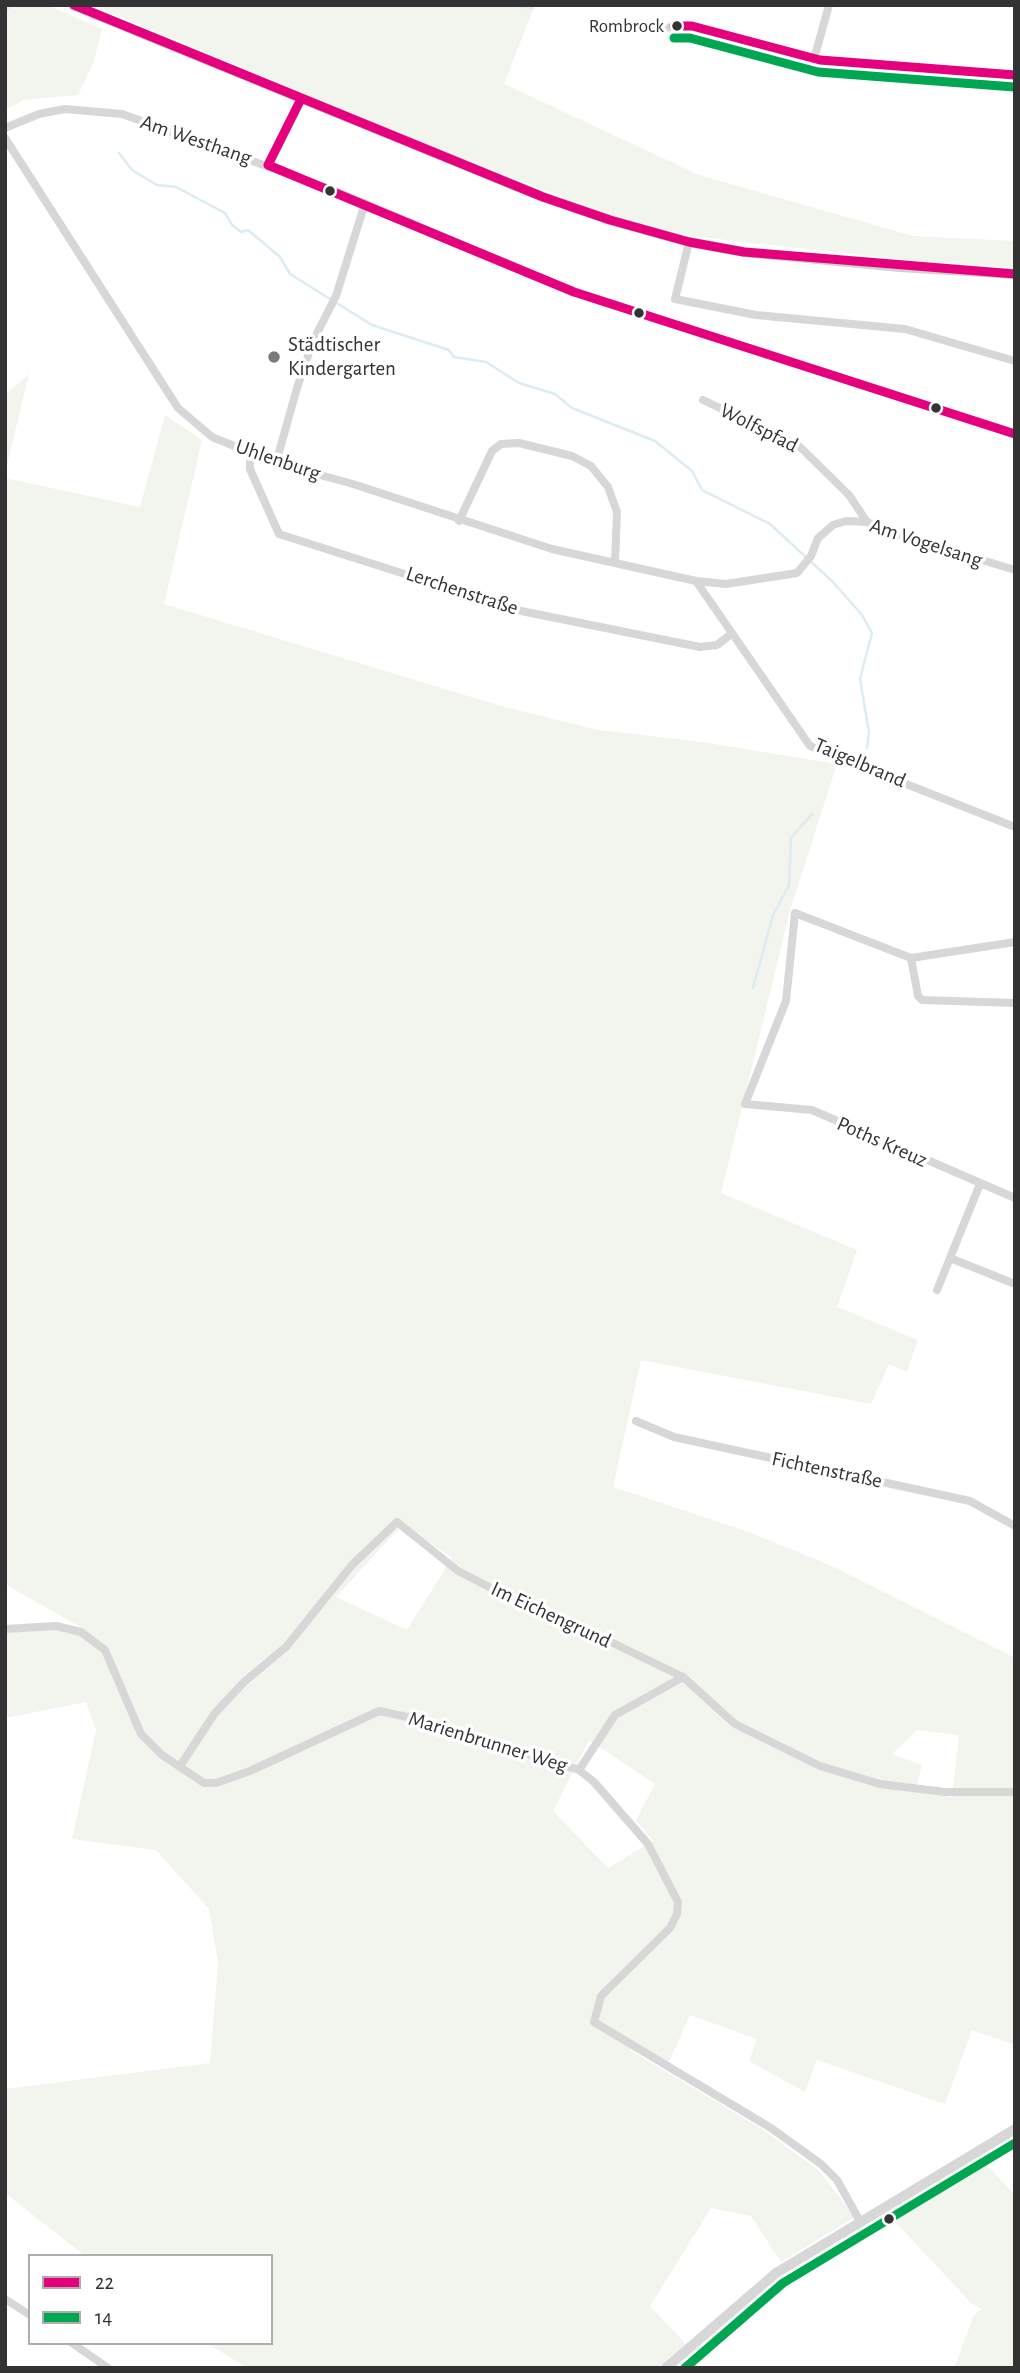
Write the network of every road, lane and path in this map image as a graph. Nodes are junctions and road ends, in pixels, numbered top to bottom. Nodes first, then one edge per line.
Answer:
1 (73, 5) edge
2 (829, 5) edge
3 (660, 30) dead end
4 (814, 59) junction
5 (1015, 75) edge
6 (301, 99) junction
7 (5, 128) edge
8 (5, 138) edge
9 (268, 164) junction
10 (365, 203) junction
11 (690, 242) junction
12 (1015, 274) edge
13 (1015, 361) edge
14 (703, 400) dead end
15 (1015, 434) edge
16 (250, 453) junction
17 (276, 463) junction
18 (459, 521) junction
19 (867, 522) junction
20 (615, 561) junction
21 (1015, 570) edge
22 (696, 581) junction
23 (731, 634) junction
24 (1015, 827) edge
25 (1015, 942) edge
26 (911, 958) junction
27 (1015, 1003) edge
28 (980, 1184) junction
29 (1015, 1198) edge
30 (950, 1258) junction
31 (1015, 1284) edge
32 (937, 1290) dead end
33 (636, 1421) dead end
34 (1015, 1526) edge
35 (5, 1629) edge
36 (683, 1677) junction
37 (180, 1766) junction
38 (579, 1770) junction
39 (1015, 1792) edge
40 (1015, 2129) edge
41 (860, 2221) junction
42 (5, 2299) edge
43 (28, 2314) edge
44 (75, 2345) edge
45 (108, 2368) edge
46 (666, 2368) edge

1 - 6 main road
2 - 4 street
3 - 4 street
4 - 5 street
6 - 9 street
6 - 11 main road
7 - 9 street, Am Westhang
8 - 16 street, Uhlenburg
9 - 10 street, Am Westhang
10 - 15 street, Am Westhang
10 - 17 street
11 - 12 main road
11 - 13 street
14 - 19 street, Wolfspfad
16 - 17 street, Uhlenburg
16 - 23 street, Lerchenstraße
17 - 18 street, Uhlenburg
18 - 20 street, Uhlenburg
18 - 20 street
19 - 21 street, Am Vogelsang
19 - 22 street, Am Vogelsang
20 - 22 street, Uhlenburg
22 - 23 street, Taigelbrand
23 - 24 street, Taigelbrand
25 - 26 street
26 - 27 street
26 - 28 street, Poths Kreuz
28 - 29 street, Poths Kreuz
28 - 30 street
30 - 31 street
30 - 32 street
33 - 34 street, Fichtenstraße
35 - 37 street, Marienbrunner Weg
36 - 37 street, Im Eichengrund
36 - 38 street
36 - 39 street, Im Eichengrund
37 - 38 street, Marienbrunner Weg
38 - 41 street, Marienbrunner Weg
40 - 41 street
41 - 46 street
42 - 43 street
44 - 45 street

